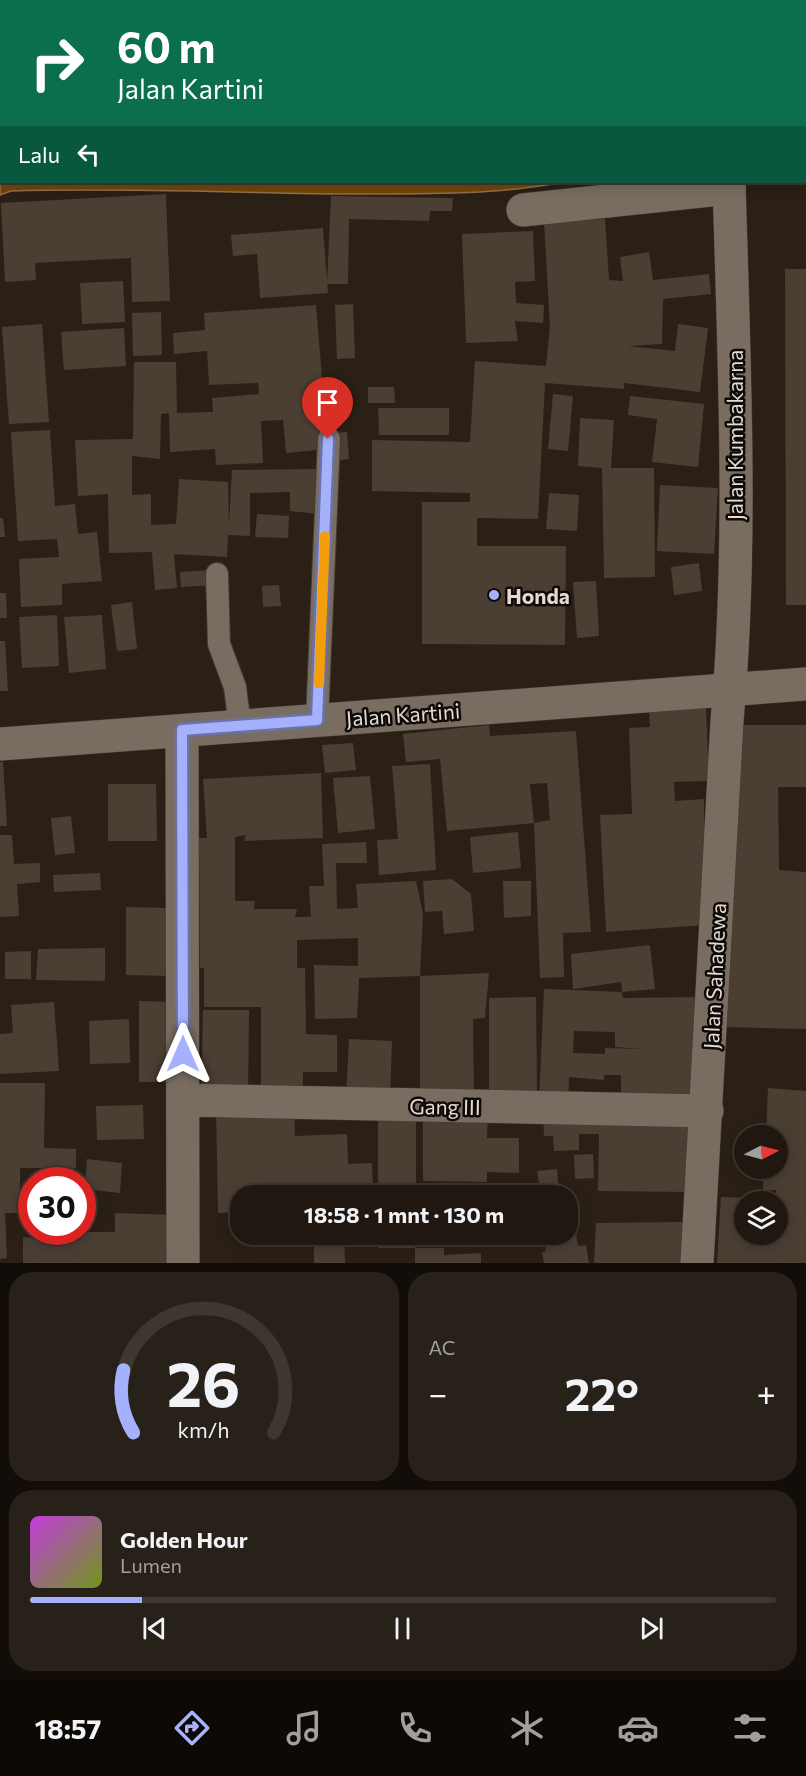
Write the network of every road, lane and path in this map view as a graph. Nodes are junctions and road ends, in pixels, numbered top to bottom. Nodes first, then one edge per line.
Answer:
1 (729, 185) edge
2 (523, 210) dead end
3 (328, 439) dead end
4 (217, 574) dead end
5 (806, 684) edge
6 (730, 689) junction
7 (317, 720) junction
8 (240, 726) junction
9 (182, 730) junction
10 (0, 744) edge
11 (183, 1100) junction
12 (707, 1111) junction
13 (183, 1263) edge
14 (697, 1263) edge

1 - 2 street
1 - 6 street, Jalan Kumbakarna
3 - 7 lane
4 - 8 lane
5 - 6 street, Jalan Kartini
6 - 7 street, Jalan Kartini
6 - 12 street, Jalan Sahadewa
7 - 8 street, Jalan Kartini
8 - 9 street, Jalan Kartini
9 - 10 street, Jalan Kartini
9 - 11 street
11 - 12 street, Gang III
11 - 13 street
12 - 14 street, Jalan Sahadewa

